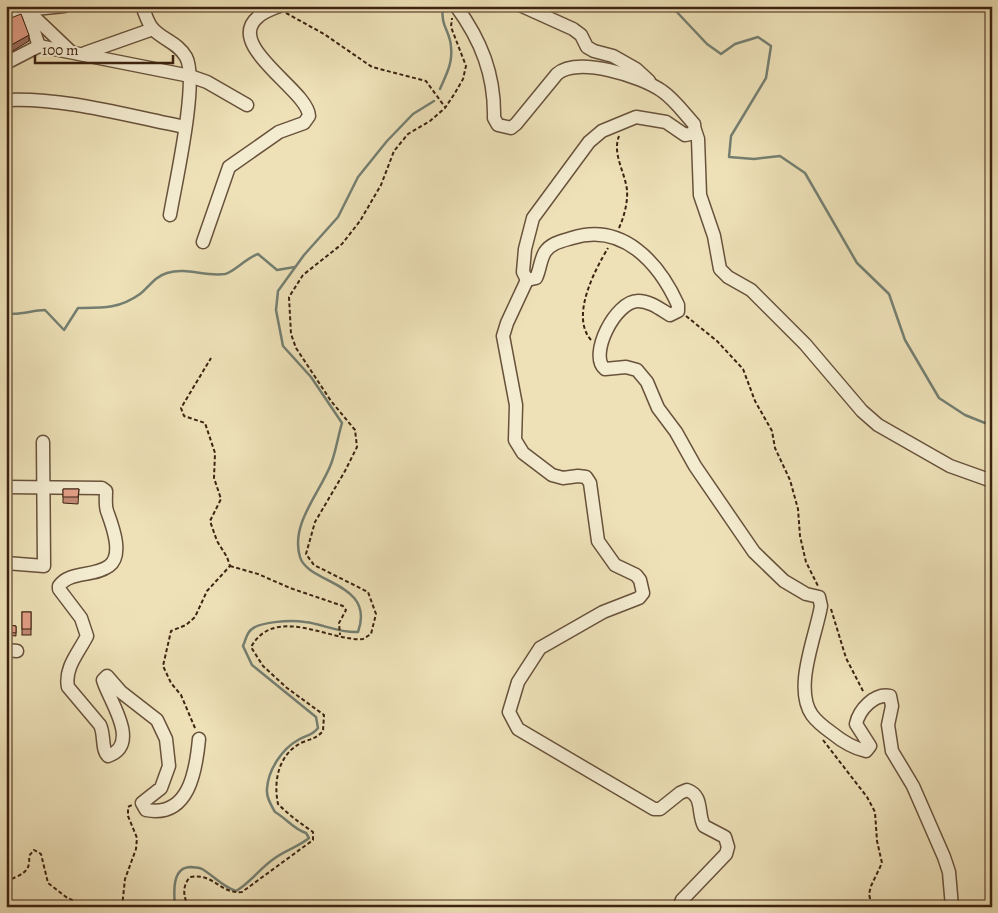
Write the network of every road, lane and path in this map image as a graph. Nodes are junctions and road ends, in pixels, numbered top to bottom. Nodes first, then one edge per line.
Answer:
1 (64, 6) edge
2 (142, 6) edge
3 (279, 6) edge
4 (522, 6) edge
5 (455, 10) edge
6 (28, 11) junction
7 (6, 12) edge
8 (153, 30) junction
9 (39, 46) junction
10 (70, 51) junction
11 (85, 53) junction
12 (6, 63) edge
13 (190, 76) junction
14 (654, 86) junction
15 (6, 100) edge
16 (247, 105) dead end
17 (446, 108) junction
18 (185, 127) junction
19 (695, 130) junction
20 (170, 215) dead end
21 (203, 242) dead end
22 (527, 280) junction
23 (678, 311) junction
24 (211, 358) dead end
25 (43, 442) dead end
26 (992, 482) edge
27 (6, 487) edge
28 (44, 487) junction
29 (6, 563) edge
30 (230, 566) junction
31 (819, 592) junction
32 (340, 635) junction
33 (868, 703) junction
34 (821, 738) dead end
35 (199, 739) joint
36 (142, 803) junction
37 (6, 882) edge
38 (79, 907) edge
39 (122, 907) edge
40 (189, 907) edge
41 (679, 907) edge
42 (872, 907) edge
43 (952, 907) edge

1 - 6 street
2 - 8 street
3 - 17 path
3 - 21 street
4 - 14 street
5 - 14 street
5 - 17 path
6 - 7 street
6 - 9 street
6 - 10 street
8 - 11 street
8 - 13 street
9 - 10 street
9 - 12 street
10 - 11 street
11 - 13 street
13 - 16 street
13 - 18 street
14 - 19 street
15 - 18 street
17 - 32 path
18 - 20 street
19 - 22 street
19 - 26 street
22 - 23 street
22 - 41 street
23 - 31 path
23 - 31 street
24 - 30 path
25 - 28 street
27 - 28 street
28 - 29 street
28 - 36 street
30 - 32 path
30 - 35 path
31 - 33 path
31 - 33 street
32 - 40 path
33 - 43 street
34 - 42 path
35 - 36 street
36 - 39 path
37 - 38 path

